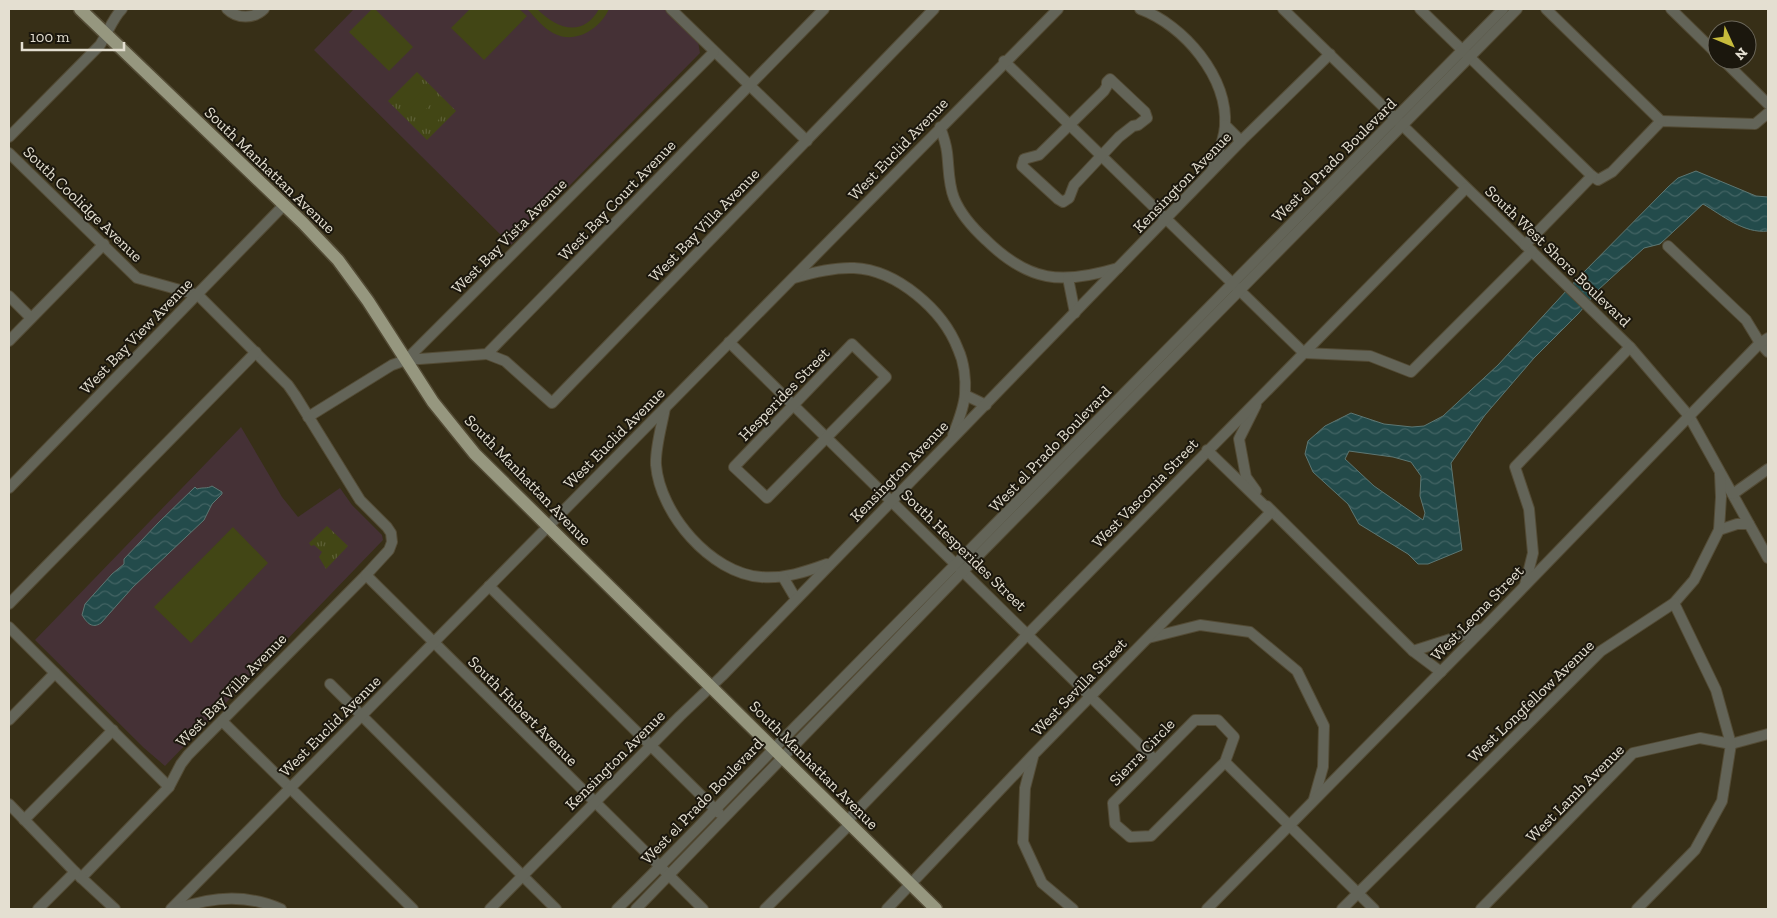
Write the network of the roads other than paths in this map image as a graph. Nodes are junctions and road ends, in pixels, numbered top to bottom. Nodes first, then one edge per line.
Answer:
1 (80, 9) edge
2 (122, 9) edge
3 (227, 9) edge
4 (264, 9) edge
5 (671, 9) edge
6 (824, 9) edge
7 (934, 9) edge
8 (1058, 9) edge
9 (1140, 9) edge
10 (1283, 9) edge
11 (1420, 9) edge
12 (1503, 9) edge
13 (1517, 9) edge
14 (1546, 9) edge
15 (1671, 9) edge
16 (107, 34) junction
17 (1707, 44) edge
18 (714, 52) junction
19 (1330, 54) junction
20 (1466, 54) junction
21 (1004, 61) junction
22 (1733, 70) edge
23 (750, 85) junction
24 (1768, 104) edge
25 (1768, 113) edge
26 (1661, 121) junction
27 (1399, 122) junction
28 (1069, 125) junction
29 (1225, 125) junction
30 (940, 127) junction
31 (9, 137) edge
32 (807, 141) junction
33 (1242, 141) junction
34 (9, 152) edge
35 (1102, 157) junction
36 (1210, 176) junction
37 (1592, 176) junction
38 (1466, 188) junction
39 (284, 205) junction
40 (1167, 219) junction
41 (104, 244) junction
42 (1668, 246) dead end
43 (1528, 248) junction
44 (1119, 268) junction
45 (793, 278) junction
46 (1068, 278) junction
47 (1236, 287) junction
48 (198, 295) junction
49 (9, 296) edge
50 (1075, 313) junction
51 (31, 318) junction
52 (9, 341) edge
53 (1764, 341) edge
54 (729, 342) junction
55 (1630, 347) junction
56 (256, 352) junction
57 (1768, 352) edge
58 (1304, 353) junction
59 (487, 354) junction
60 (406, 360) junction
61 (965, 395) junction
62 (1259, 398) junction
63 (986, 405) junction
64 (793, 406) junction
65 (665, 408) junction
66 (1689, 416) junction
67 (308, 417) junction
68 (826, 438) junction
69 (952, 438) junction
70 (1208, 450) junction
71 (1768, 469) edge
72 (1720, 471) junction
73 (9, 488) edge
74 (1733, 494) junction
75 (891, 501) junction
76 (1271, 512) junction
77 (1750, 524) junction
78 (549, 525) junction
79 (1719, 530) junction
80 (389, 550) joint
81 (1768, 558) edge
82 (830, 562) junction
83 (960, 568) junction
84 (366, 575) junction
85 (783, 577) junction
86 (489, 586) junction
87 (1525, 586) junction
88 (796, 599) junction
89 (1674, 603) junction
90 (9, 604) edge
91 (9, 627) edge
92 (1483, 629) junction
93 (1028, 634) junction
94 (1148, 638) junction
95 (434, 642) junction
96 (879, 643) junction
97 (887, 651) junction
98 (1413, 651) junction
99 (1441, 672) junction
100 (55, 673) junction
101 (330, 684) dead end
102 (711, 686) junction
103 (1091, 696) junction
104 (362, 716) junction
105 (804, 718) junction
106 (9, 720) edge
107 (222, 721) junction
108 (813, 727) junction
109 (113, 730) junction
110 (1768, 734) edge
111 (1731, 744) junction
112 (650, 746) junction
113 (775, 748) junction
114 (1033, 755) junction
115 (784, 757) junction
116 (1155, 760) junction
117 (1225, 762) junction
118 (745, 779) junction
119 (170, 787) junction
120 (290, 788) junction
121 (755, 788) junction
122 (1314, 800) junction
123 (594, 802) junction
124 (9, 804) edge
125 (715, 810) junction
126 (725, 819) junction
127 (24, 820) junction
128 (849, 822) junction
129 (1290, 825) junction
130 (660, 867) junction
131 (78, 875) junction
132 (522, 876) junction
133 (669, 876) junction
134 (911, 884) junction
135 (1357, 893) junction
136 (38, 909) edge
137 (115, 909) edge
138 (171, 909) edge
139 (178, 909) edge
140 (282, 909) edge
141 (413, 909) edge
142 (490, 909) edge
143 (556, 909) edge
144 (617, 909) edge
145 (636, 909) edge
146 (703, 909) edge
147 (765, 909) edge
148 (888, 909) edge
149 (936, 909) edge
150 (1073, 909) edge
151 (1207, 909) edge
152 (1342, 909) edge
153 (1374, 909) edge
154 (1481, 909) edge
155 (1637, 909) edge

1 - 16 main road, South Manhattan Avenue
2 - 16 street
3 - 4 street
5 - 18 street
6 - 23 street, West Bay Court Avenue
7 - 32 street, West Bay Villa Avenue
8 - 21 street, West Euclid Avenue
9 - 29 street
10 - 19 street, South West Shore Boulevard
11 - 20 street
12 - 20 street, West el Prado Boulevard
13 - 20 street, West el Prado Boulevard
14 - 26 street
15 - 17 street
16 - 31 street
16 - 39 main road, South Manhattan Avenue
18 - 23 street
18 - 60 street, West Bay Vista Avenue
19 - 27 street, South West Shore Boulevard
19 - 33 street, Kensington Avenue
20 - 27 street, West el Prado Boulevard
20 - 37 street
21 - 28 street
21 - 30 street, West Euclid Avenue
22 - 24 street
23 - 32 street
23 - 59 street, West Bay Court Avenue
25 - 26 street
26 - 37 street
27 - 38 street, South West Shore Boulevard
27 - 47 street, West el Prado Boulevard
28 - 35 street
28 - 35 street
28 - 35 street
29 - 33 street
29 - 36 street
30 - 45 street, West Euclid Avenue
30 - 46 street
32 - 59 street, West Bay Villa Avenue
33 - 36 street, Kensington Avenue
34 - 41 street, South Coolidge Avenue
35 - 40 street
36 - 40 street, Kensington Avenue
37 - 43 street
38 - 43 street, South West Shore Boulevard
38 - 58 street, West Vasconia Street
39 - 48 street, West Bay View Avenue
39 - 60 main road, South Manhattan Avenue
40 - 44 street, Kensington Avenue
40 - 47 street
41 - 48 street, South Coolidge Avenue
41 - 51 street
42 - 53 street
43 - 55 street, South West Shore Boulevard
43 - 58 street
44 - 46 street
44 - 50 street, Kensington Avenue
45 - 54 street, West Euclid Avenue
45 - 61 street
46 - 50 street
47 - 58 street
47 - 83 street, West el Prado Boulevard
48 - 56 street, South Coolidge Avenue
48 - 73 street, West Bay View Avenue
49 - 51 street
50 - 63 street, Kensington Avenue
51 - 52 street
53 - 57 street
53 - 66 street, West Leona Street
54 - 64 street, South Hesperides Street
54 - 65 street, West Euclid Avenue
55 - 66 street, South West Shore Boulevard
55 - 87 street
56 - 67 street, South Coolidge Avenue
56 - 90 street
58 - 62 street, West Vasconia Street
59 - 60 street
60 - 67 street, West Bay Vista Avenue
60 - 78 main road, South Manhattan Avenue
61 - 63 street
61 - 69 street
62 - 70 street, West Vasconia Street
62 - 76 street
63 - 69 street, Kensington Avenue
64 - 68 street, South Hesperides Street
64 - 68 street, Hesperides Street
64 - 68 street, Hesperides Street
65 - 78 street, West Euclid Avenue
65 - 85 street
66 - 72 street, South West Shore Boulevard
66 - 87 street, West Leona Street
67 - 80 street, South Coolidge Avenue
68 - 75 street, South Hesperides Street
69 - 75 street, Kensington Avenue
70 - 76 street
70 - 93 street, West Vasconia Street
71 - 74 street
72 - 74 street, South West Shore Boulevard
72 - 79 street, West Longfellow Avenue
74 - 77 street, South West Shore Boulevard
75 - 82 street, Kensington Avenue
75 - 83 street, South Hesperides Street
76 - 94 street, West Sevilla Street
76 - 98 street
77 - 79 street
77 - 81 street, South West Shore Boulevard
78 - 86 street, West Euclid Avenue
78 - 102 main road, South Manhattan Avenue
79 - 89 street, West Longfellow Avenue
80 - 84 street, West Bay Villa Avenue
82 - 85 street
82 - 88 street, Kensington Avenue
83 - 93 street, South Hesperides Street
83 - 96 street, West el Prado Boulevard
83 - 97 street, West el Prado Boulevard
84 - 95 street, South Hubert Avenue
84 - 107 street, West Bay Villa Avenue
85 - 88 street
86 - 95 street, West Euclid Avenue
86 - 112 street
87 - 92 street, West Leona Street
88 - 102 street, Kensington Avenue
89 - 111 street
89 - 135 street, West Longfellow Avenue
91 - 100 street
92 - 98 street
92 - 99 street, West Leona Street
93 - 103 street, South Hesperides Street
93 - 128 street, West Vasconia Street
94 - 103 street, West Sevilla Street
94 - 122 street
95 - 104 street, West Euclid Avenue
95 - 123 street, South Hubert Avenue
96 - 97 street
96 - 105 street, West el Prado Boulevard
97 - 108 street, West el Prado Boulevard
98 - 99 street
99 - 122 street, West Leona Street
100 - 106 street
100 - 109 street
101 - 104 street
102 - 112 street, Kensington Avenue
102 - 113 main road, South Manhattan Avenue
103 - 114 street, West Sevilla Street
103 - 116 street, South Hesperides Street
104 - 120 street, West Euclid Avenue
104 - 132 street
105 - 108 street
105 - 113 street, West el Prado Boulevard
107 - 119 street, West Bay Villa Avenue
107 - 120 street
108 - 115 street, West el Prado Boulevard
109 - 119 street
109 - 127 street
110 - 111 street, West Lamb Avenue
111 - 154 street, West Lamb Avenue
111 - 155 street
112 - 123 street, Kensington Avenue
112 - 125 street
113 - 115 main road, South Manhattan Avenue
113 - 118 street, West el Prado Boulevard
114 - 134 street, West Sevilla Street
114 - 150 street
115 - 121 street, West el Prado Boulevard
115 - 128 main road, South Manhattan Avenue
116 - 117 street, Sierra Circle
116 - 117 street, Sierra Circle
117 - 129 street
118 - 121 street
118 - 125 street, West el Prado Boulevard
119 - 131 street, West Bay Villa Avenue
120 - 138 street, West Euclid Avenue
120 - 141 street
121 - 126 street, West el Prado Boulevard
122 - 129 street, West Leona Street
123 - 130 street, South Hubert Avenue
123 - 132 street, Kensington Avenue
124 - 127 street
125 - 126 street
125 - 130 street, West el Prado Boulevard
126 - 133 street, West el Prado Boulevard
127 - 131 street
128 - 134 main road, South Manhattan Avenue
128 - 147 street, West Vasconia Street
129 - 135 street
129 - 151 street, West Leona Street
130 - 133 street, South Hubert Avenue
130 - 144 street, West el Prado Boulevard
131 - 136 street, West Bay Villa Avenue
131 - 137 street
132 - 142 street, Kensington Avenue
132 - 143 street
133 - 145 street, West el Prado Boulevard
133 - 146 street, South Hubert Avenue
134 - 148 street, West Sevilla Street
134 - 149 main road, South Manhattan Avenue
135 - 152 street, West Longfellow Avenue
135 - 153 street
139 - 140 street

